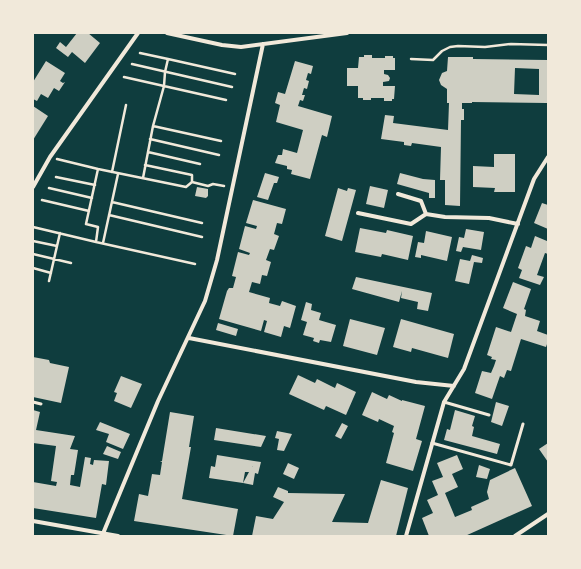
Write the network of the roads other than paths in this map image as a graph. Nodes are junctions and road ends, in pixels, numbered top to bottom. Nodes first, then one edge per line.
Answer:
1 (138, 33) edge
2 (167, 33) edge
3 (348, 33) edge
4 (263, 44) junction
5 (548, 157) edge
6 (33, 187) edge
7 (398, 194) dead end
8 (358, 213) dead end
9 (426, 214) junction
10 (518, 224) junction
11 (189, 338) junction
12 (454, 386) junction
13 (33, 402) edge
14 (444, 402) junction
15 (41, 404) dead end
16 (489, 415) dead end
17 (523, 424) dead end
18 (432, 443) junction
19 (548, 514) edge
20 (33, 521) edge
21 (103, 535) edge
22 (518, 535) edge
23 (118, 536) edge
24 (406, 536) edge

1 - 6 street
2 - 4 street
3 - 4 street
4 - 11 street
5 - 10 street
7 - 9 street
8 - 9 street
9 - 10 street
10 - 12 street
11 - 12 street
11 - 21 street
12 - 14 street
13 - 15 lane
14 - 16 lane
14 - 18 street
17 - 18 lane
18 - 24 street
19 - 22 street
20 - 21 street
21 - 23 street

